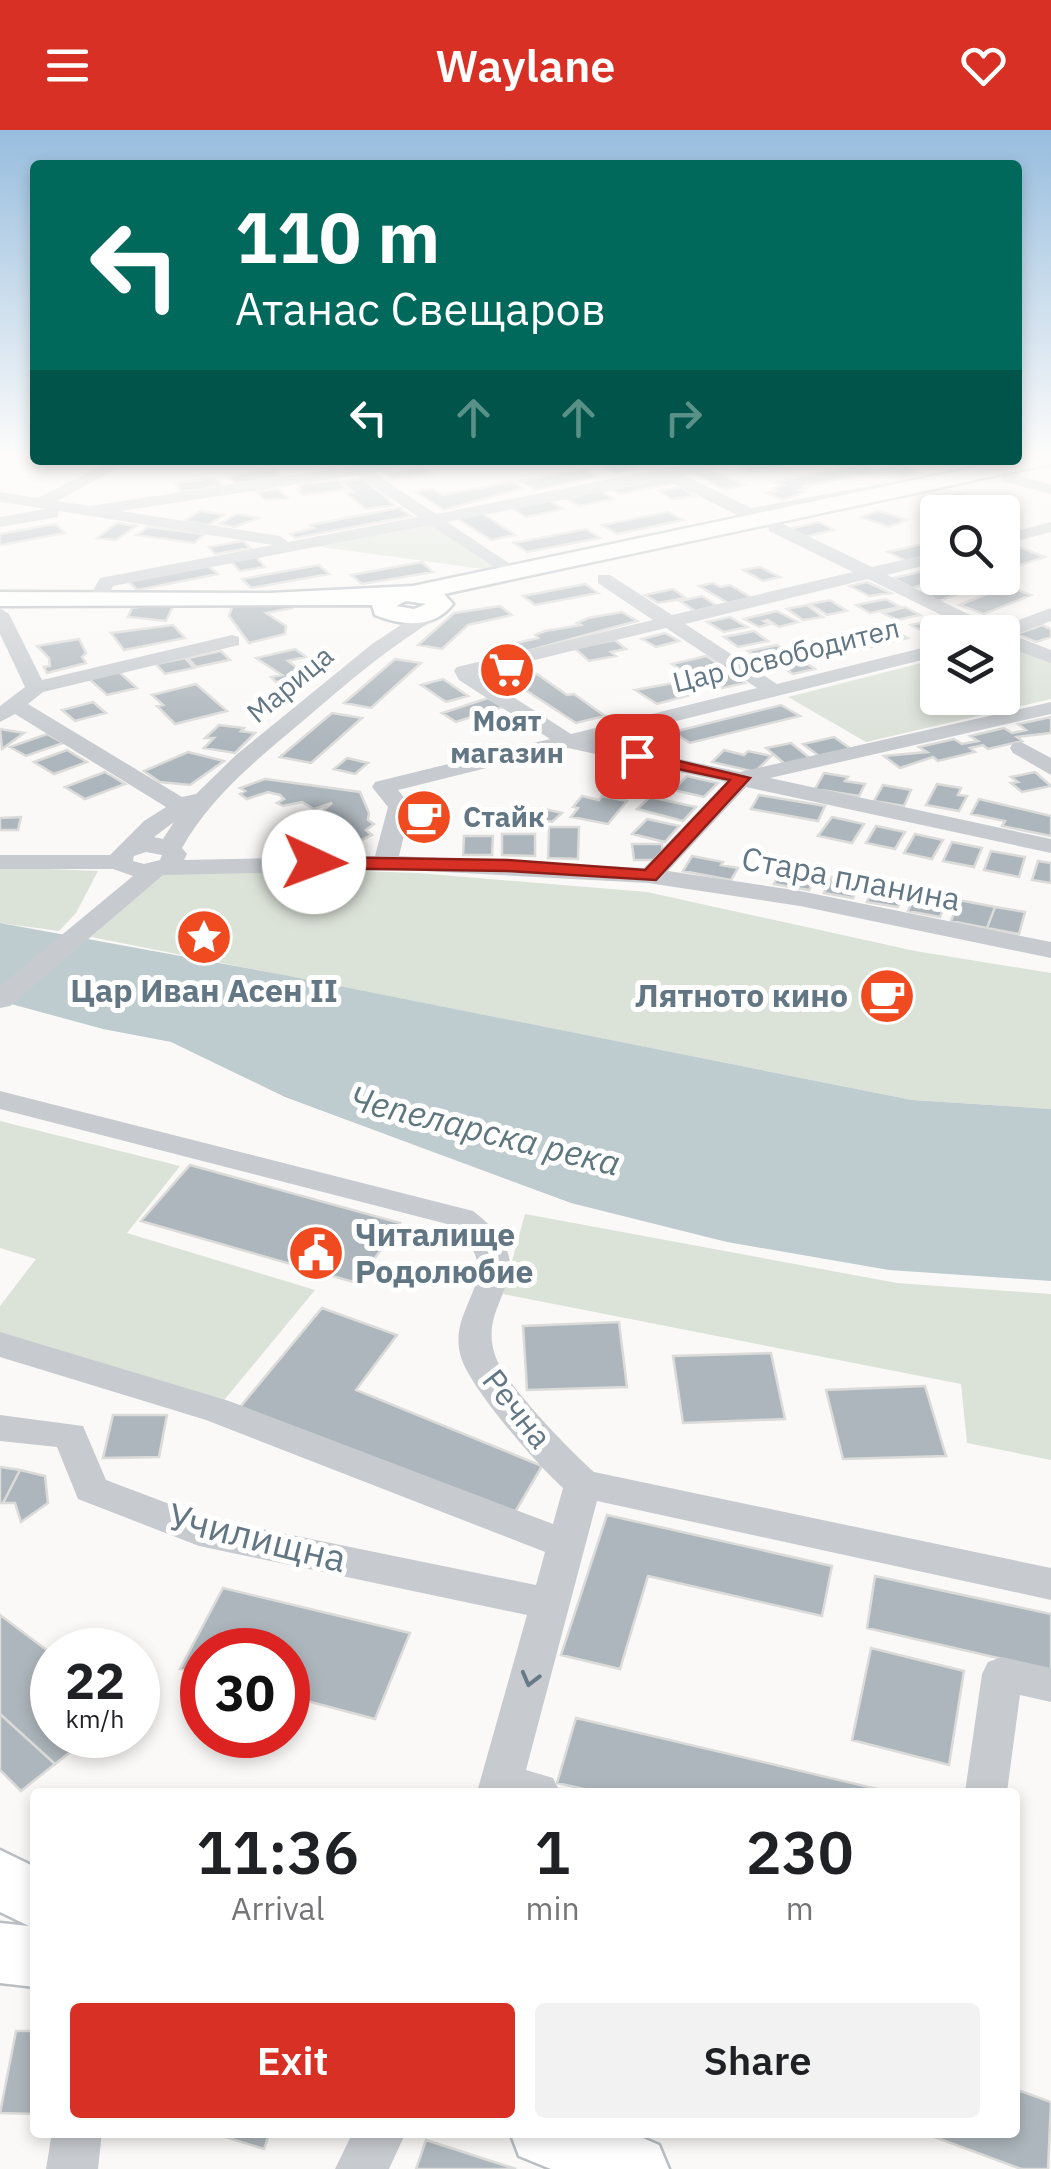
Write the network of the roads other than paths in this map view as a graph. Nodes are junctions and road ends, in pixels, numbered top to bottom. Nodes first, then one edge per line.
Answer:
1 (264, 553) edge
2 (482, 553) edge
3 (603, 553) edge
4 (631, 553) edge
5 (825, 553) edge
6 (920, 563) edge
7 (510, 572) junction
8 (869, 576) junction
9 (604, 579) dead end
10 (101, 591) junction
11 (4, 604) edge
12 (398, 604) junction
13 (435, 611) junction
14 (1051, 614) edge
15 (953, 615) edge
16 (670, 621) junction
17 (1020, 627) edge
18 (232, 642) dead end
19 (382, 643) junction
20 (1020, 643) edge
21 (920, 654) edge
22 (1051, 657) edge
23 (34, 684) junction
24 (0, 687) edge
25 (772, 689) junction
26 (1051, 708) edge
27 (8, 711) edge
28 (567, 740) junction
29 (1021, 748) dead end
30 (1051, 768) edge
31 (742, 778) junction
32 (215, 787) junction
33 (182, 806) junction
34 (1051, 846) edge
35 (165, 859) junction
36 (125, 860) junction
37 (0, 862) edge
38 (384, 864) junction
39 (650, 876) junction
40 (108, 907) junction
41 (1051, 950) edge
42 (0, 1000) edge
43 (0, 1100) edge
44 (0, 1344) edge
45 (0, 1428) edge
46 (583, 1484) junction
47 (567, 1545) junction
48 (1051, 1584) edge
49 (550, 1604) junction
50 (1051, 1685) edge
51 (512, 1788) edge
52 (987, 1788) edge
53 (0, 1878) edge
54 (30, 1897) edge
55 (0, 1953) edge
56 (30, 1956) edge
57 (76, 2138) edge
58 (378, 2138) edge
59 (558, 2138) edge
60 (72, 2169) edge
61 (362, 2169) edge
62 (635, 2169) edge

1 - 10 street
2 - 7 street
3 - 7 main road
4 - 13 main road
5 - 8 street
6 - 8 street
7 - 12 main road
8 - 15 street
8 - 16 street
9 - 16 street
10 - 11 main road
10 - 12 main road
11 - 23 street
12 - 13 main road
12 - 19 street
13 - 19 street
14 - 17 street
16 - 25 street
16 - 28 street
18 - 23 street
19 - 32 street, Марица
20 - 22 street
21 - 25 street, Цар Освободител
23 - 24 street
23 - 27 street
25 - 28 street, Цар Освободител
26 - 31 street
27 - 33 street
28 - 31 street
28 - 38 street, Цар Освободител
29 - 30 street
31 - 34 street
31 - 39 street
32 - 33 street
32 - 35 street
33 - 36 street
35 - 36 street, Стара планина
35 - 38 street, Стара планина
35 - 40 street
36 - 37 street, Стара планина
36 - 40 street
38 - 39 street, Стара планина
39 - 41 street, Стара планина
40 - 42 street
43 - 46 street, Речна
44 - 47 street
45 - 49 street, Училищна
46 - 47 street
46 - 48 street
47 - 49 street
49 -> 51 street
50 - 52 street
53 - 54 main road
55 - 56 main road
57 - 60 street
58 - 61 street
59 - 62 main road

